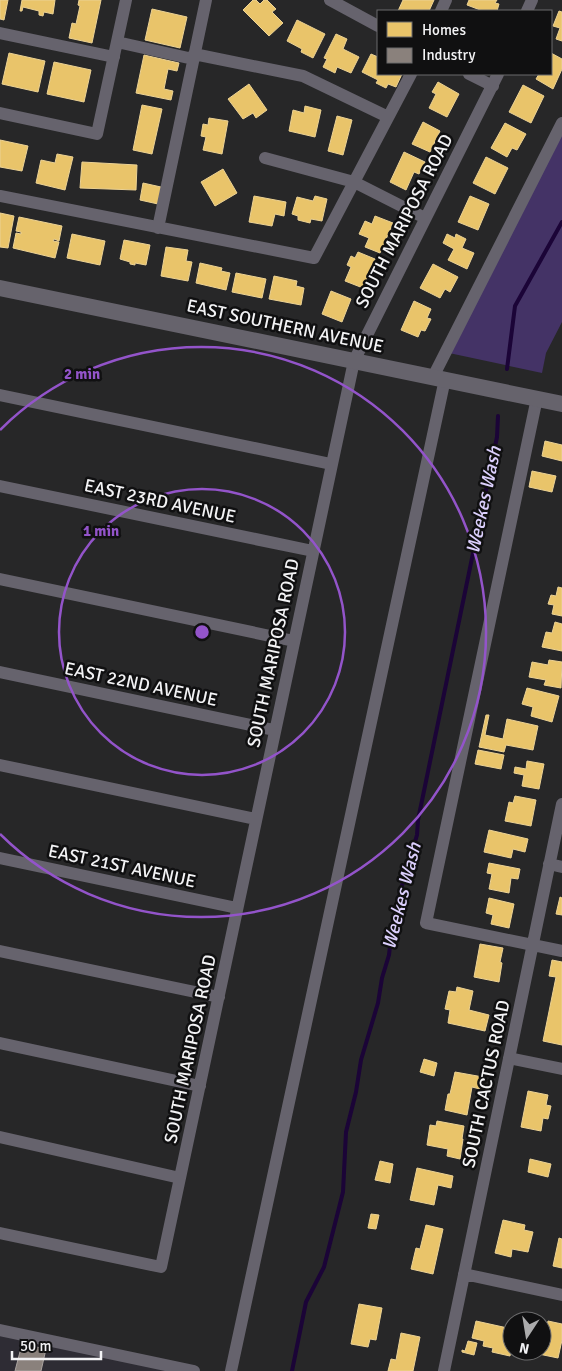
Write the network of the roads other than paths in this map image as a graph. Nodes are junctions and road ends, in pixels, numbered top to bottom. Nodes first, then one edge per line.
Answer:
1 (126, 0) edge
2 (206, 0) edge
3 (330, 0) edge
4 (377, 25) edge
5 (0, 33) edge
6 (117, 42) junction
7 (114, 57) junction
8 (194, 57) junction
9 (410, 75) edge
10 (471, 75) edge
11 (498, 75) edge
12 (493, 86) junction
13 (0, 113) edge
14 (388, 117) junction
15 (562, 123) edge
16 (265, 158) dead end
17 (354, 182) junction
18 (0, 196) edge
19 (425, 218) junction
20 (158, 228) junction
21 (0, 288) edge
22 (354, 360) junction
23 (439, 378) junction
24 (0, 395) edge
25 (536, 398) junction
26 (562, 404) edge
27 (331, 464) junction
28 (0, 486) edge
29 (313, 551) junction
30 (0, 579) edge
31 (294, 641) junction
32 (0, 672) edge
33 (274, 730) junction
34 (0, 765) edge
35 (562, 804) edge
36 (255, 819) junction
37 (0, 858) edge
38 (556, 866) edge
39 (237, 908) junction
40 (533, 945) junction
41 (0, 951) edge
42 (562, 951) edge
43 (219, 997) junction
44 (0, 1043) edge
45 (509, 1058) junction
46 (562, 1069) edge
47 (200, 1086) junction
48 (0, 1137) edge
49 (180, 1178) junction
50 (0, 1233) edge
51 (464, 1274) junction
52 (562, 1295) edge
53 (0, 1330) edge
54 (194, 1371) edge
55 (231, 1371) edge
56 (444, 1371) edge

1 - 6 street
2 - 8 street
3 - 4 street
5 - 7 street
6 - 7 street
6 - 8 street
7 - 13 street
8 - 14 street
8 - 20 street
9 - 14 street
10 - 12 street
11 - 12 street, SOUTH MARIPOSA ROAD
12 - 19 street, SOUTH MARIPOSA ROAD
14 - 17 street
15 - 23 street
16 - 17 street
17 - 19 street
17 - 20 street
18 - 20 street
19 - 22 street, SOUTH MARIPOSA ROAD
21 - 22 main road, EAST SOUTHERN AVENUE
22 - 23 main road, EAST SOUTHERN AVENUE
22 - 27 street, SOUTH MARIPOSA ROAD
23 - 25 main road, EAST SOUTHERN AVENUE
23 - 55 street
24 - 27 street
25 - 26 main road, EAST SOUTHERN AVENUE
25 - 40 street
27 - 29 street, SOUTH MARIPOSA ROAD
28 - 29 street, EAST 23RD AVENUE
29 - 31 street, SOUTH MARIPOSA ROAD
30 - 31 street
31 - 33 street, SOUTH MARIPOSA ROAD
32 - 33 street, EAST 22ND AVENUE
33 - 36 street, SOUTH MARIPOSA ROAD
34 - 36 street
35 - 38 street, SOUTH CACTUS ROAD
36 - 39 street, SOUTH MARIPOSA ROAD
37 - 39 street, EAST 21ST AVENUE
38 - 40 street, SOUTH CACTUS ROAD
39 - 43 street, SOUTH MARIPOSA ROAD
40 - 42 street
40 - 45 street, SOUTH CACTUS ROAD
41 - 43 street
43 - 47 street, SOUTH MARIPOSA ROAD
44 - 47 street
45 - 46 street
45 - 51 street, SOUTH CACTUS ROAD
47 - 49 street, SOUTH MARIPOSA ROAD
48 - 49 street
49 - 50 street, SOUTH MARIPOSA ROAD
51 - 52 street
51 - 56 street, SOUTH CACTUS ROAD
53 - 54 street

